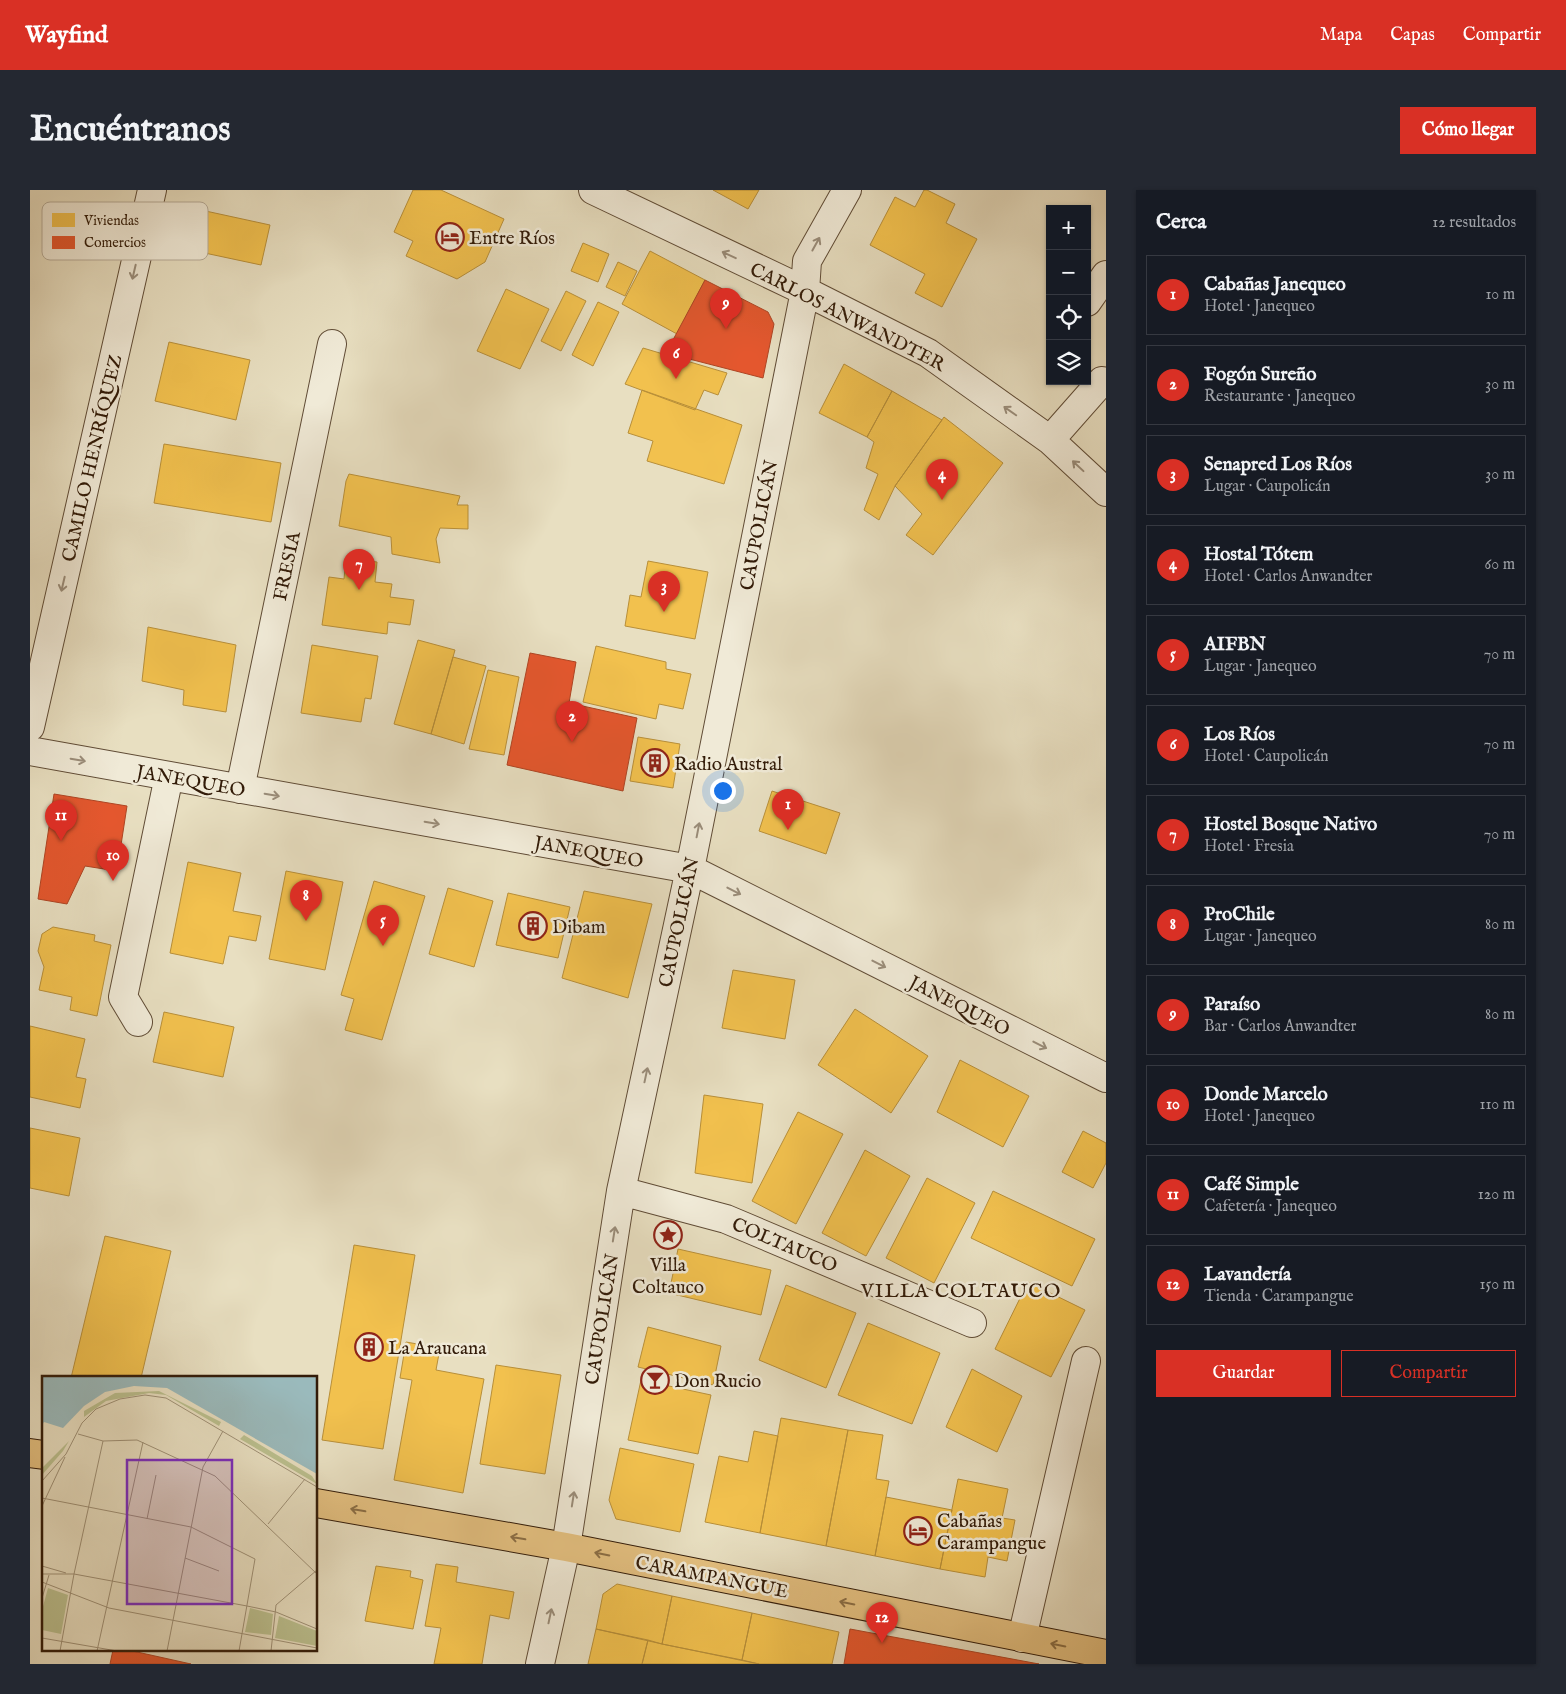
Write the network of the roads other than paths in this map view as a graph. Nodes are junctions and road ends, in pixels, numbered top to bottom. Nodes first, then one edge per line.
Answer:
1 (593, 190) edge
2 (847, 190) edge
3 (136, 260) edge
4 (1106, 275) edge
5 (805, 291) junction
6 (1091, 296) edge
7 (332, 344) dead end
8 (1099, 378) edge
9 (1050, 440) junction
10 (1106, 492) edge
11 (30, 727) edge
12 (30, 751) edge
13 (169, 776) junction
14 (240, 789) junction
15 (690, 869) junction
16 (138, 1022) dead end
17 (1106, 1078) edge
18 (621, 1191) junction
19 (972, 1323) dead end
20 (1086, 1361) dead end
21 (318, 1503) edge
22 (566, 1547) junction
23 (1022, 1638) junction
24 (1106, 1654) edge
25 (540, 1664) edge

5 -> 1 street, CARLOS ANWANDTER
5 -> 2 street, CAUPOLICÁN
3 -> 11 street, CAMILO HENRÍQUEZ
4 - 6 street
9 -> 5 street, CARLOS ANWANDTER
15 -> 5 street, CAUPOLICÁN
7 - 14 street, FRESIA
8 - 9 street
10 -> 9 street, CARLOS ANWANDTER
12 -> 13 street, JANEQUEO
13 - 14 street, JANEQUEO
13 - 16 street
14 -> 15 street, JANEQUEO
15 -> 17 street, JANEQUEO
18 -> 15 street, CAUPOLICÁN
18 - 19 street, COLTAUCO
22 -> 18 street, CAUPOLICÁN
20 - 23 street
22 -> 21 main road, CARAMPANGUE
23 -> 22 main road, CARAMPANGUE
25 -> 22 street, CAUPOLICÁN
24 -> 23 main road, CARAMPANGUE

